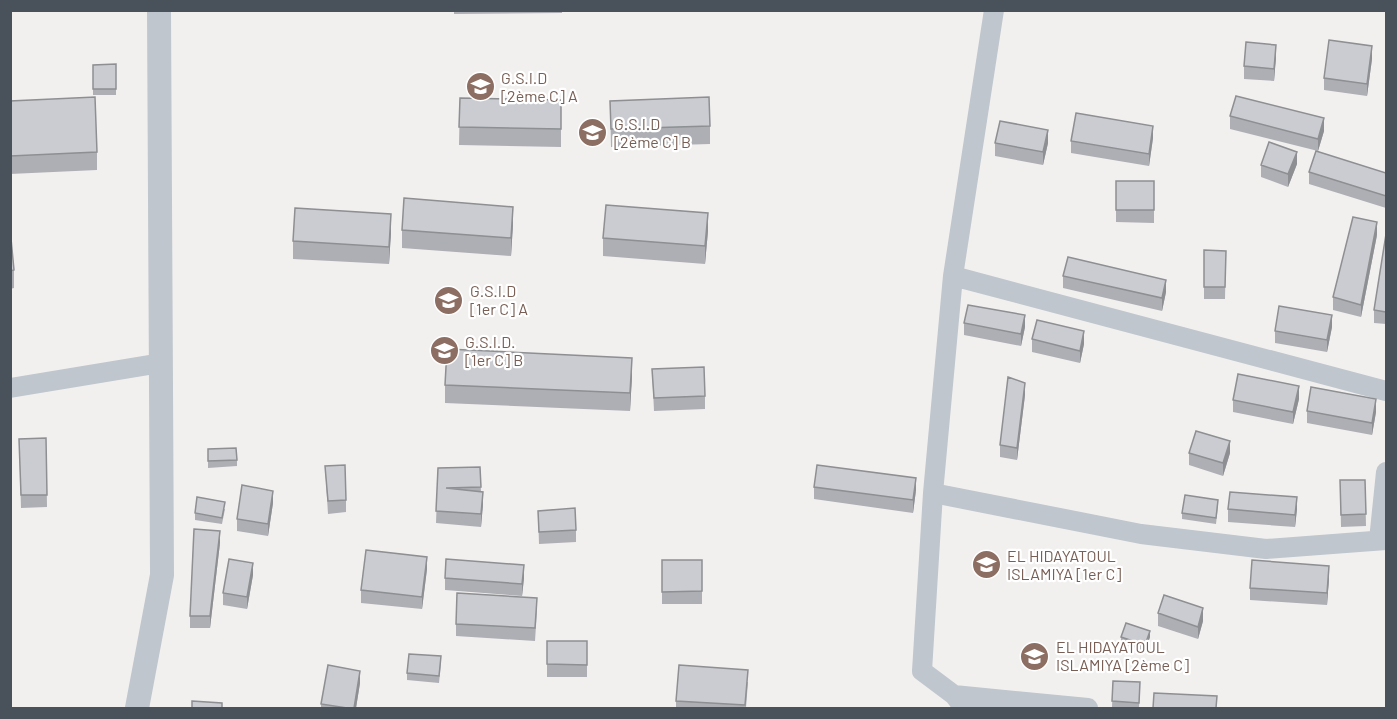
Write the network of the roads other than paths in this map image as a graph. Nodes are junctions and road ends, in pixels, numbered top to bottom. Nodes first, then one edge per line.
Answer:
1 (159, 10) edge
2 (994, 10) edge
3 (953, 276) junction
4 (161, 363) junction
5 (10, 388) edge
6 (1386, 392) edge
7 (1386, 472) edge
8 (933, 493) junction
9 (1383, 540) edge
10 (959, 702) edge
11 (137, 708) edge
12 (1088, 708) edge

1 - 4 street
2 - 3 street
3 - 6 street
3 - 8 street
4 - 5 street
4 - 11 street
7 - 9 street
8 - 9 street
8 - 10 street
10 - 12 street

